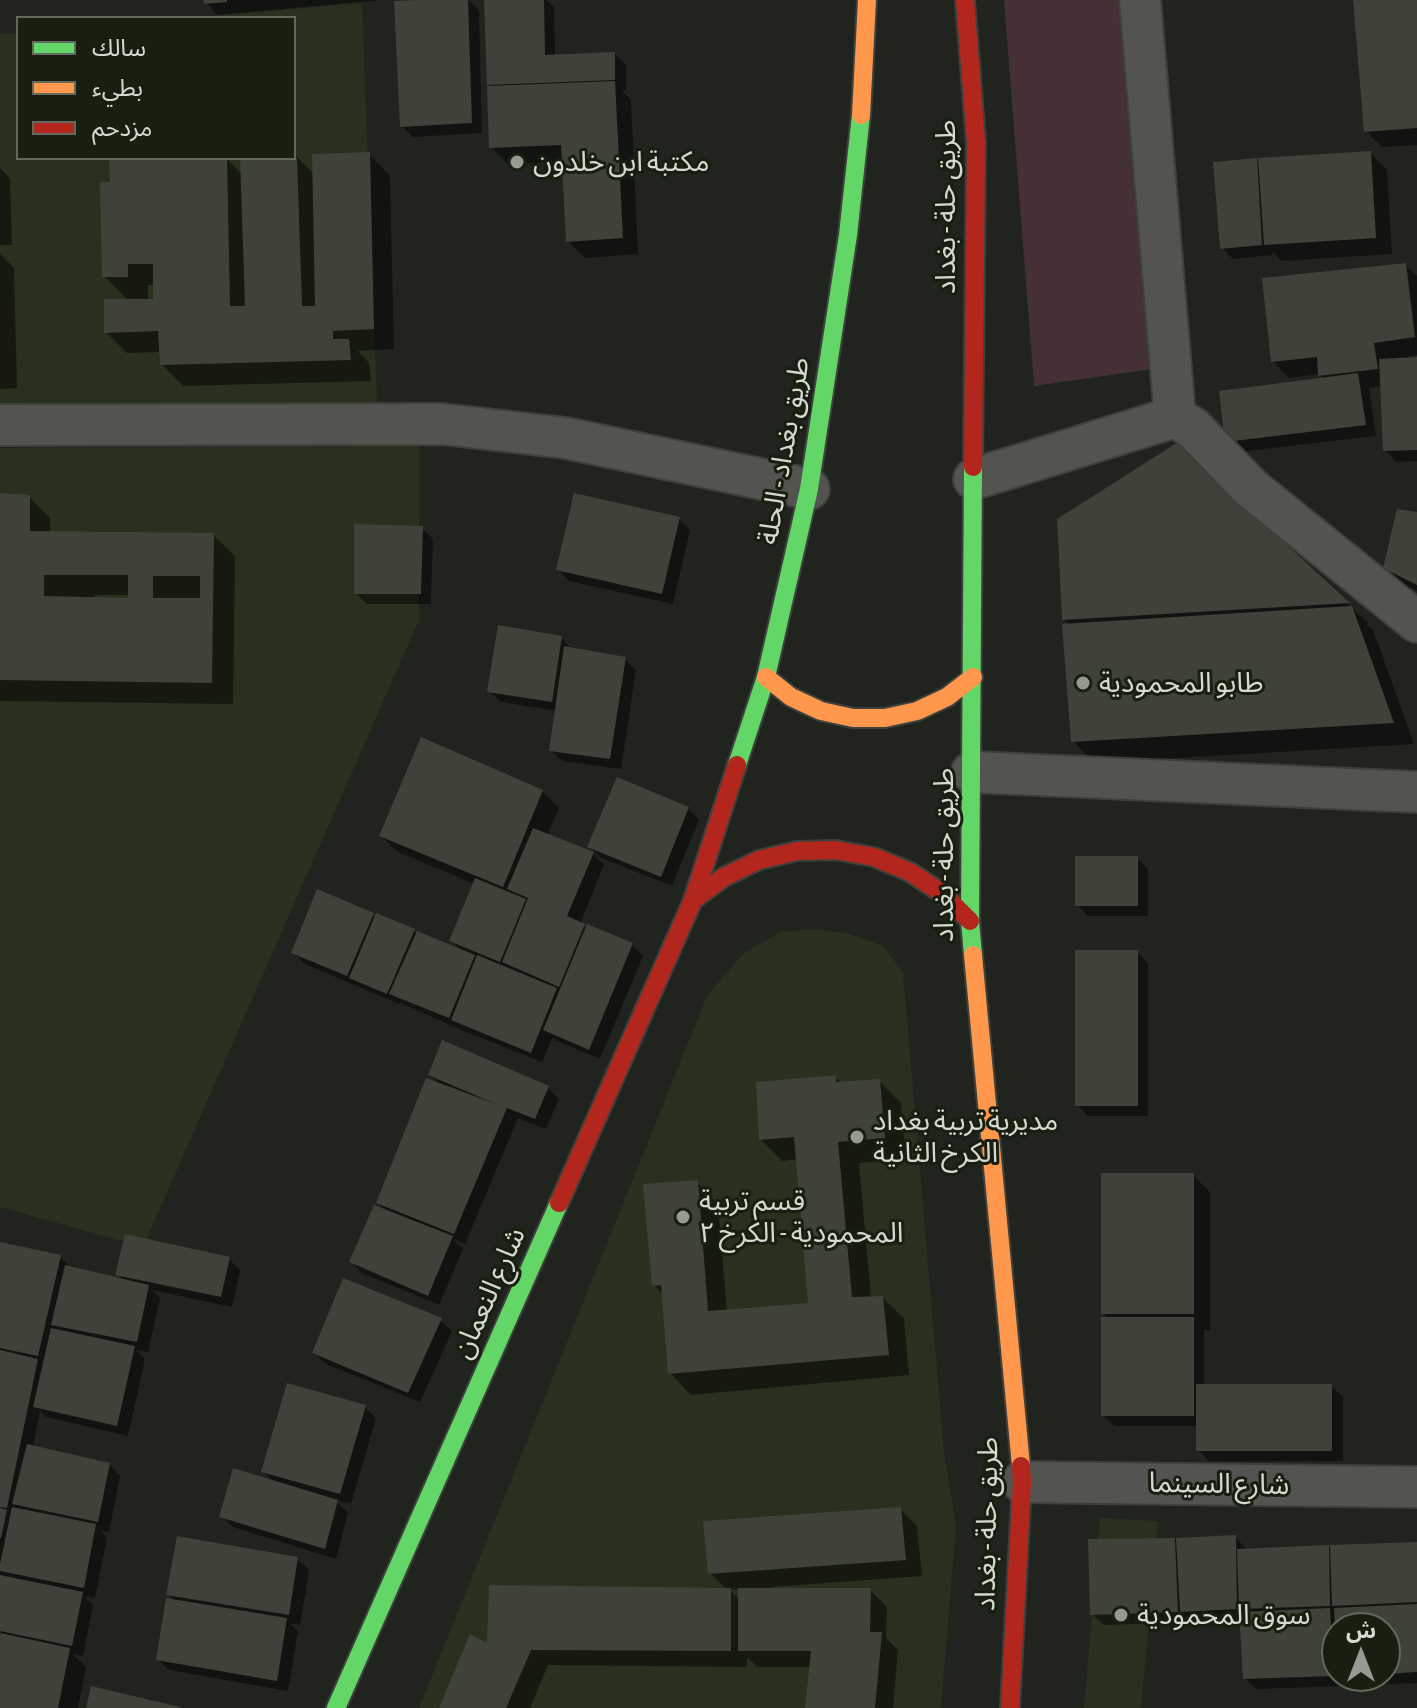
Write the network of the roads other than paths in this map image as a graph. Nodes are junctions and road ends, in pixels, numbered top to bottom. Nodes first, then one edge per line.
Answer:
1 (867, 0) edge
2 (965, 0) edge
3 (1140, 0) edge
4 (1175, 417) junction
5 (0, 425) edge
6 (974, 479) junction
7 (809, 489) junction
8 (1417, 622) edge
9 (766, 677) junction
10 (973, 677) junction
11 (972, 772) junction
12 (1417, 792) edge
13 (693, 900) junction
14 (970, 921) junction
15 (1022, 1482) junction
16 (1417, 1487) edge
17 (336, 1708) edge
18 (1010, 1708) edge

1 - 7 main road, طريق بغداد - الحلة
2 - 6 main road, طريق حلة - بغداد
3 - 4 street
4 - 6 street
4 - 8 street
5 - 7 street
6 - 10 main road, طريق حلة - بغداد
7 - 9 main road, طريق بغداد - الحلة
9 - 10 main road
9 - 13 main road, طريق بغداد - الحلة
10 - 11 main road, طريق حلة - بغداد
11 - 12 street
11 - 14 main road, طريق حلة - بغداد
13 - 14 main road
13 - 17 main road, شارع النعمان
14 - 15 main road, طريق حلة - بغداد
15 - 16 street, شارع السينما
15 - 18 main road, طريق حلة - بغداد

